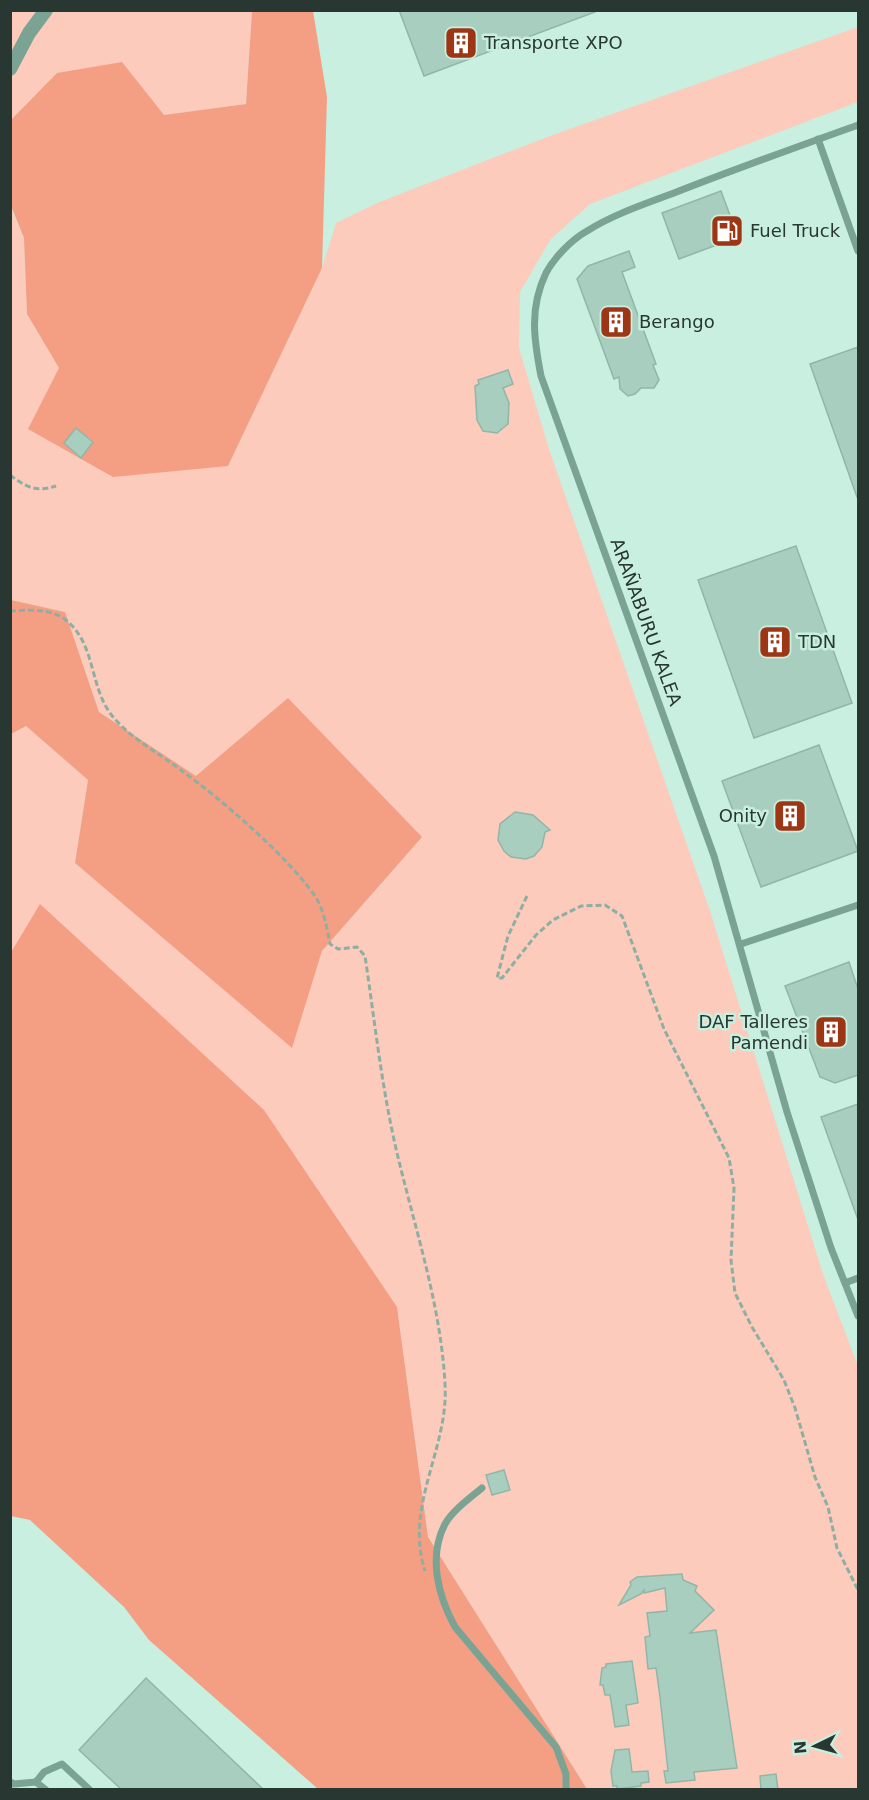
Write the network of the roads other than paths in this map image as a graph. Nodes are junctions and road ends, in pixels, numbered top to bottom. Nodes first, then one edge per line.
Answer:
1 (46, 10) edge
2 (10, 69) edge
3 (858, 124) edge
4 (818, 139) junction
5 (858, 251) edge
6 (858, 905) edge
7 (741, 944) junction
8 (858, 1278) edge
9 (845, 1283) junction
10 (858, 1316) edge
11 (482, 1488) dead end
12 (10, 1782) edge
13 (36, 1782) junction
14 (46, 1790) edge
15 (90, 1790) edge
16 (566, 1790) edge

1 - 2 street
3 - 4 lane, ARAÑABURU KALEA
4 - 5 lane
4 - 7 lane, ARAÑABURU KALEA
6 - 7 lane
7 - 9 lane, ARAÑABURU KALEA
8 - 9 lane
9 - 10 lane, ARAÑABURU KALEA
11 - 16 lane
12 - 13 lane
13 - 14 lane
13 - 15 lane

